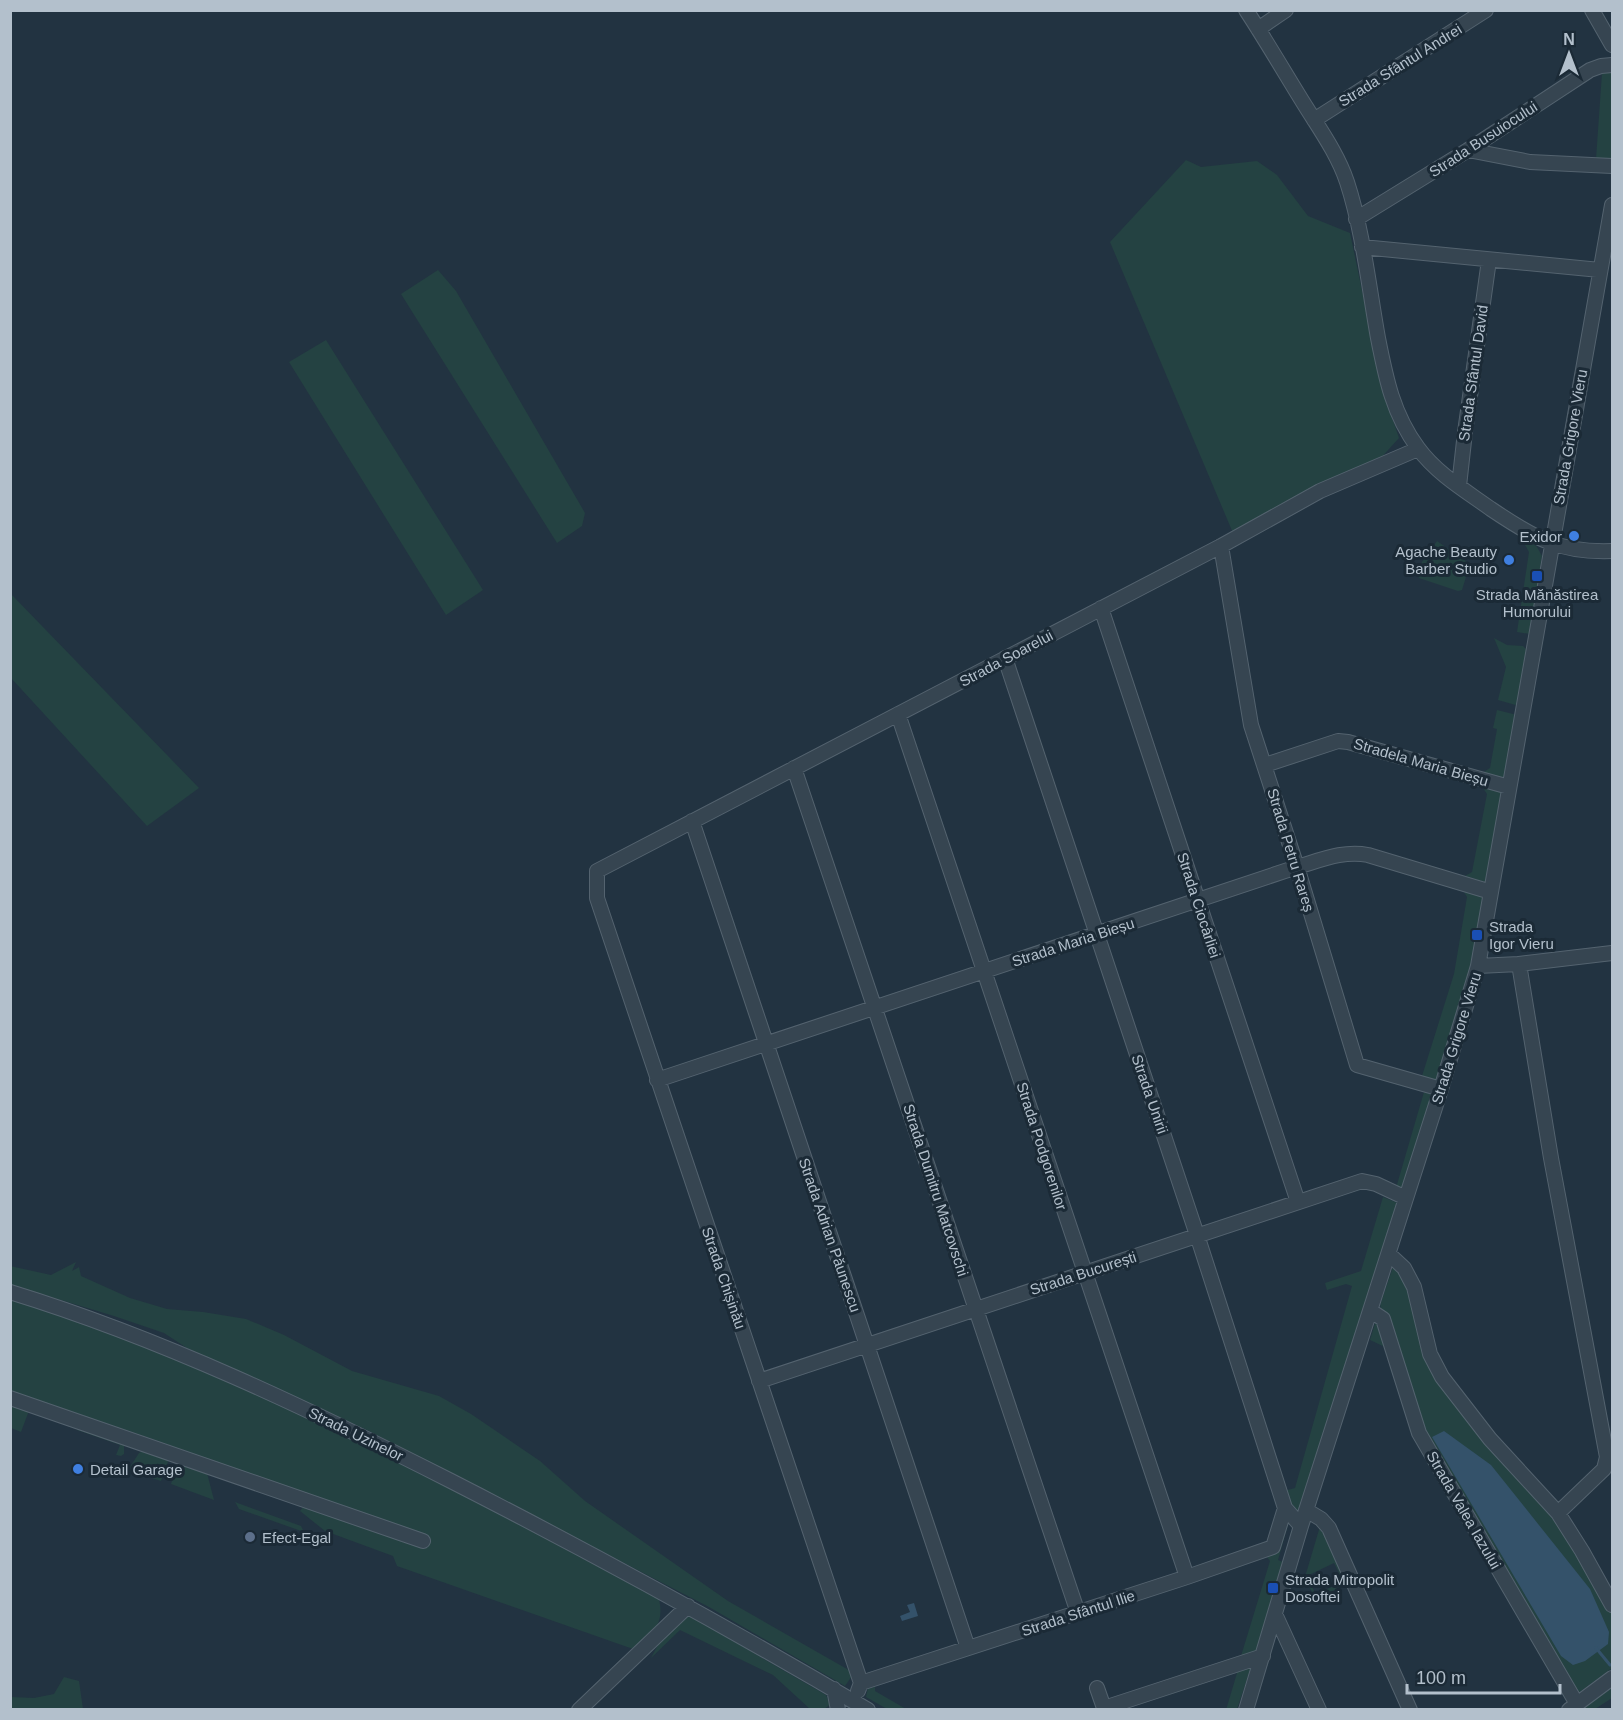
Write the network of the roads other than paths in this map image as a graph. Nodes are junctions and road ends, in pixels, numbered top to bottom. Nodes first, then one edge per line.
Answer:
1 (1246, 10) edge
2 (1287, 10) edge
3 (1486, 10) edge
4 (1592, 10) edge
5 (1258, 29) junction
6 (1612, 45) edge
7 (1612, 65) edge
8 (1314, 120) junction
9 (1468, 150) junction
10 (1612, 166) edge
11 (1612, 205) edge
12 (1356, 219) junction
13 (1362, 247) junction
14 (1489, 260) junction
15 (1600, 270) junction
16 (1418, 449) junction
17 (1459, 486) junction
18 (1551, 544) junction
19 (1221, 546) junction
20 (1612, 551) edge
21 (1101, 608) junction
22 (1005, 658) junction
23 (898, 714) junction
24 (1265, 765) junction
25 (794, 768) junction
26 (1509, 787) junction
27 (692, 821) junction
28 (1297, 867) junction
29 (597, 871) joint
30 (1491, 892) junction
31 (1198, 900) junction
32 (1095, 934) junction
33 (1612, 954) edge
34 (1519, 964) junction
35 (1478, 966) junction
36 (984, 971) junction
37 (875, 1008) junction
38 (766, 1044) junction
39 (657, 1080) junction
40 (1442, 1089) junction
41 (1406, 1198) junction
42 (1298, 1202) junction
43 (1197, 1235) junction
44 (1389, 1254) junction
45 (1084, 1272) junction
46 (10, 1292) edge
47 (975, 1309) junction
48 (1371, 1311) junction
49 (867, 1345) junction
50 (759, 1381) junction
51 (10, 1398) edge
52 (1285, 1508) junction
53 (1306, 1510) junction
54 (1558, 1513) junction
55 (1301, 1526) junction
56 (423, 1541) dead end
57 (1187, 1577) junction
58 (1612, 1605) edge
59 (688, 1606) junction
60 (1078, 1613) junction
61 (1275, 1614) junction
62 (968, 1648) junction
63 (1263, 1656) junction
64 (1612, 1678) edge
65 (861, 1683) junction
66 (1097, 1688) dead end
67 (834, 1689) junction
68 (854, 1702) junction
69 (1573, 1707) edge
70 (579, 1710) edge
71 (838, 1710) edge
72 (868, 1710) edge
73 (1246, 1710) edge
74 (1319, 1710) edge
75 (1410, 1710) edge

1 - 5 street
2 - 5 street
3 - 8 street, Strada Sfântul Andrei
4 - 6 street
5 - 8 street
7 - 9 street, Strada Busuiocului
8 - 12 street
9 - 10 street
9 - 12 street, Strada Busuiocului
11 - 15 street, Strada Grigore Vieru
12 - 13 street
13 - 14 street
13 - 16 street
14 - 15 street
14 - 17 street, Strada Sfântul David
15 - 18 street, Strada Grigore Vieru
16 - 17 street
16 - 19 street, Strada Soarelui
17 - 18 street
18 - 20 street
18 - 26 street, Strada Grigore Vieru
19 - 21 street, Strada Soarelui
19 - 24 street, Strada Petru Rareș
21 - 22 street, Strada Soarelui
21 - 31 street, Strada Ciocârliei
22 - 23 street, Strada Soarelui
22 - 32 street, Strada Unirii
23 - 25 street, Strada Soarelui
23 - 36 street, Strada Podgorenilor
24 - 26 street, Stradela Maria Bieșu
24 - 28 street, Strada Petru Rareș
25 - 27 street, Strada Soarelui
25 - 37 street, Strada Dumitru Matcovschi
26 - 30 street, Strada Grigore Vieru
27 - 29 street, Strada Soarelui
27 - 38 street, Strada Adrian Păunescu
28 - 30 street, Strada Maria Bieșu
28 - 31 street, Strada Maria Bieșu
28 - 40 street, Strada Petru Rareș
29 - 39 street, Strada Chișinău
30 - 35 street, Strada Grigore Vieru
31 - 32 street, Strada Maria Bieșu
31 - 42 street, Strada Ciocârliei
32 - 36 street, Strada Maria Bieșu
32 - 43 street, Strada Unirii
33 - 34 street
34 - 35 street
34 - 54 street
35 - 40 street, Strada Grigore Vieru
36 - 37 street, Strada Maria Bieșu
36 - 45 street, Strada Podgorenilor
37 - 38 street, Strada Maria Bieșu
37 - 47 street, Strada Dumitru Matcovschi
38 - 39 street, Strada Maria Bieșu
38 - 49 street, Strada Adrian Păunescu
39 - 50 street, Strada Chișinău
40 - 41 street, Strada Grigore Vieru
41 - 42 street, Strada București
41 - 44 street, Strada Grigore Vieru
42 - 43 street, Strada București
43 - 45 street, Strada București
43 - 52 street, Strada Unirii
44 - 48 street, Strada Grigore Vieru
44 - 54 street
45 - 47 street, Strada București
45 - 57 street, Strada Podgorenilor
46 - 59 street, Strada Uzinelor
47 - 49 street, Strada București
47 - 60 street, Strada Dumitru Matcovschi
48 - 53 street, Strada Grigore Vieru
48 - 69 street, Strada Valea Iazului
49 - 50 street, Strada București
49 - 62 street, Strada Adrian Păunescu
50 - 65 street, Strada Chișinău
51 - 56 street
52 - 55 street, Strada Unirii
52 - 57 street, Strada Sfântul Ilie
53 - 55 street, Strada Grigore Vieru
53 - 75 street
54 - 58 street
55 - 61 street, Strada Grigore Vieru
57 - 60 street, Strada Sfântul Ilie
59 - 67 street, Strada Uzinelor
59 - 70 street
60 - 62 street, Strada Sfântul Ilie
61 - 63 street, Strada Grigore Vieru
61 - 74 street
62 - 65 street, Strada Sfântul Ilie
63 - 66 street
63 - 73 street, Strada Grigore Vieru
64 - 69 street
65 - 68 street
67 - 68 street, Strada Uzinelor
67 - 71 street
68 - 72 street, Strada Uzinelor

